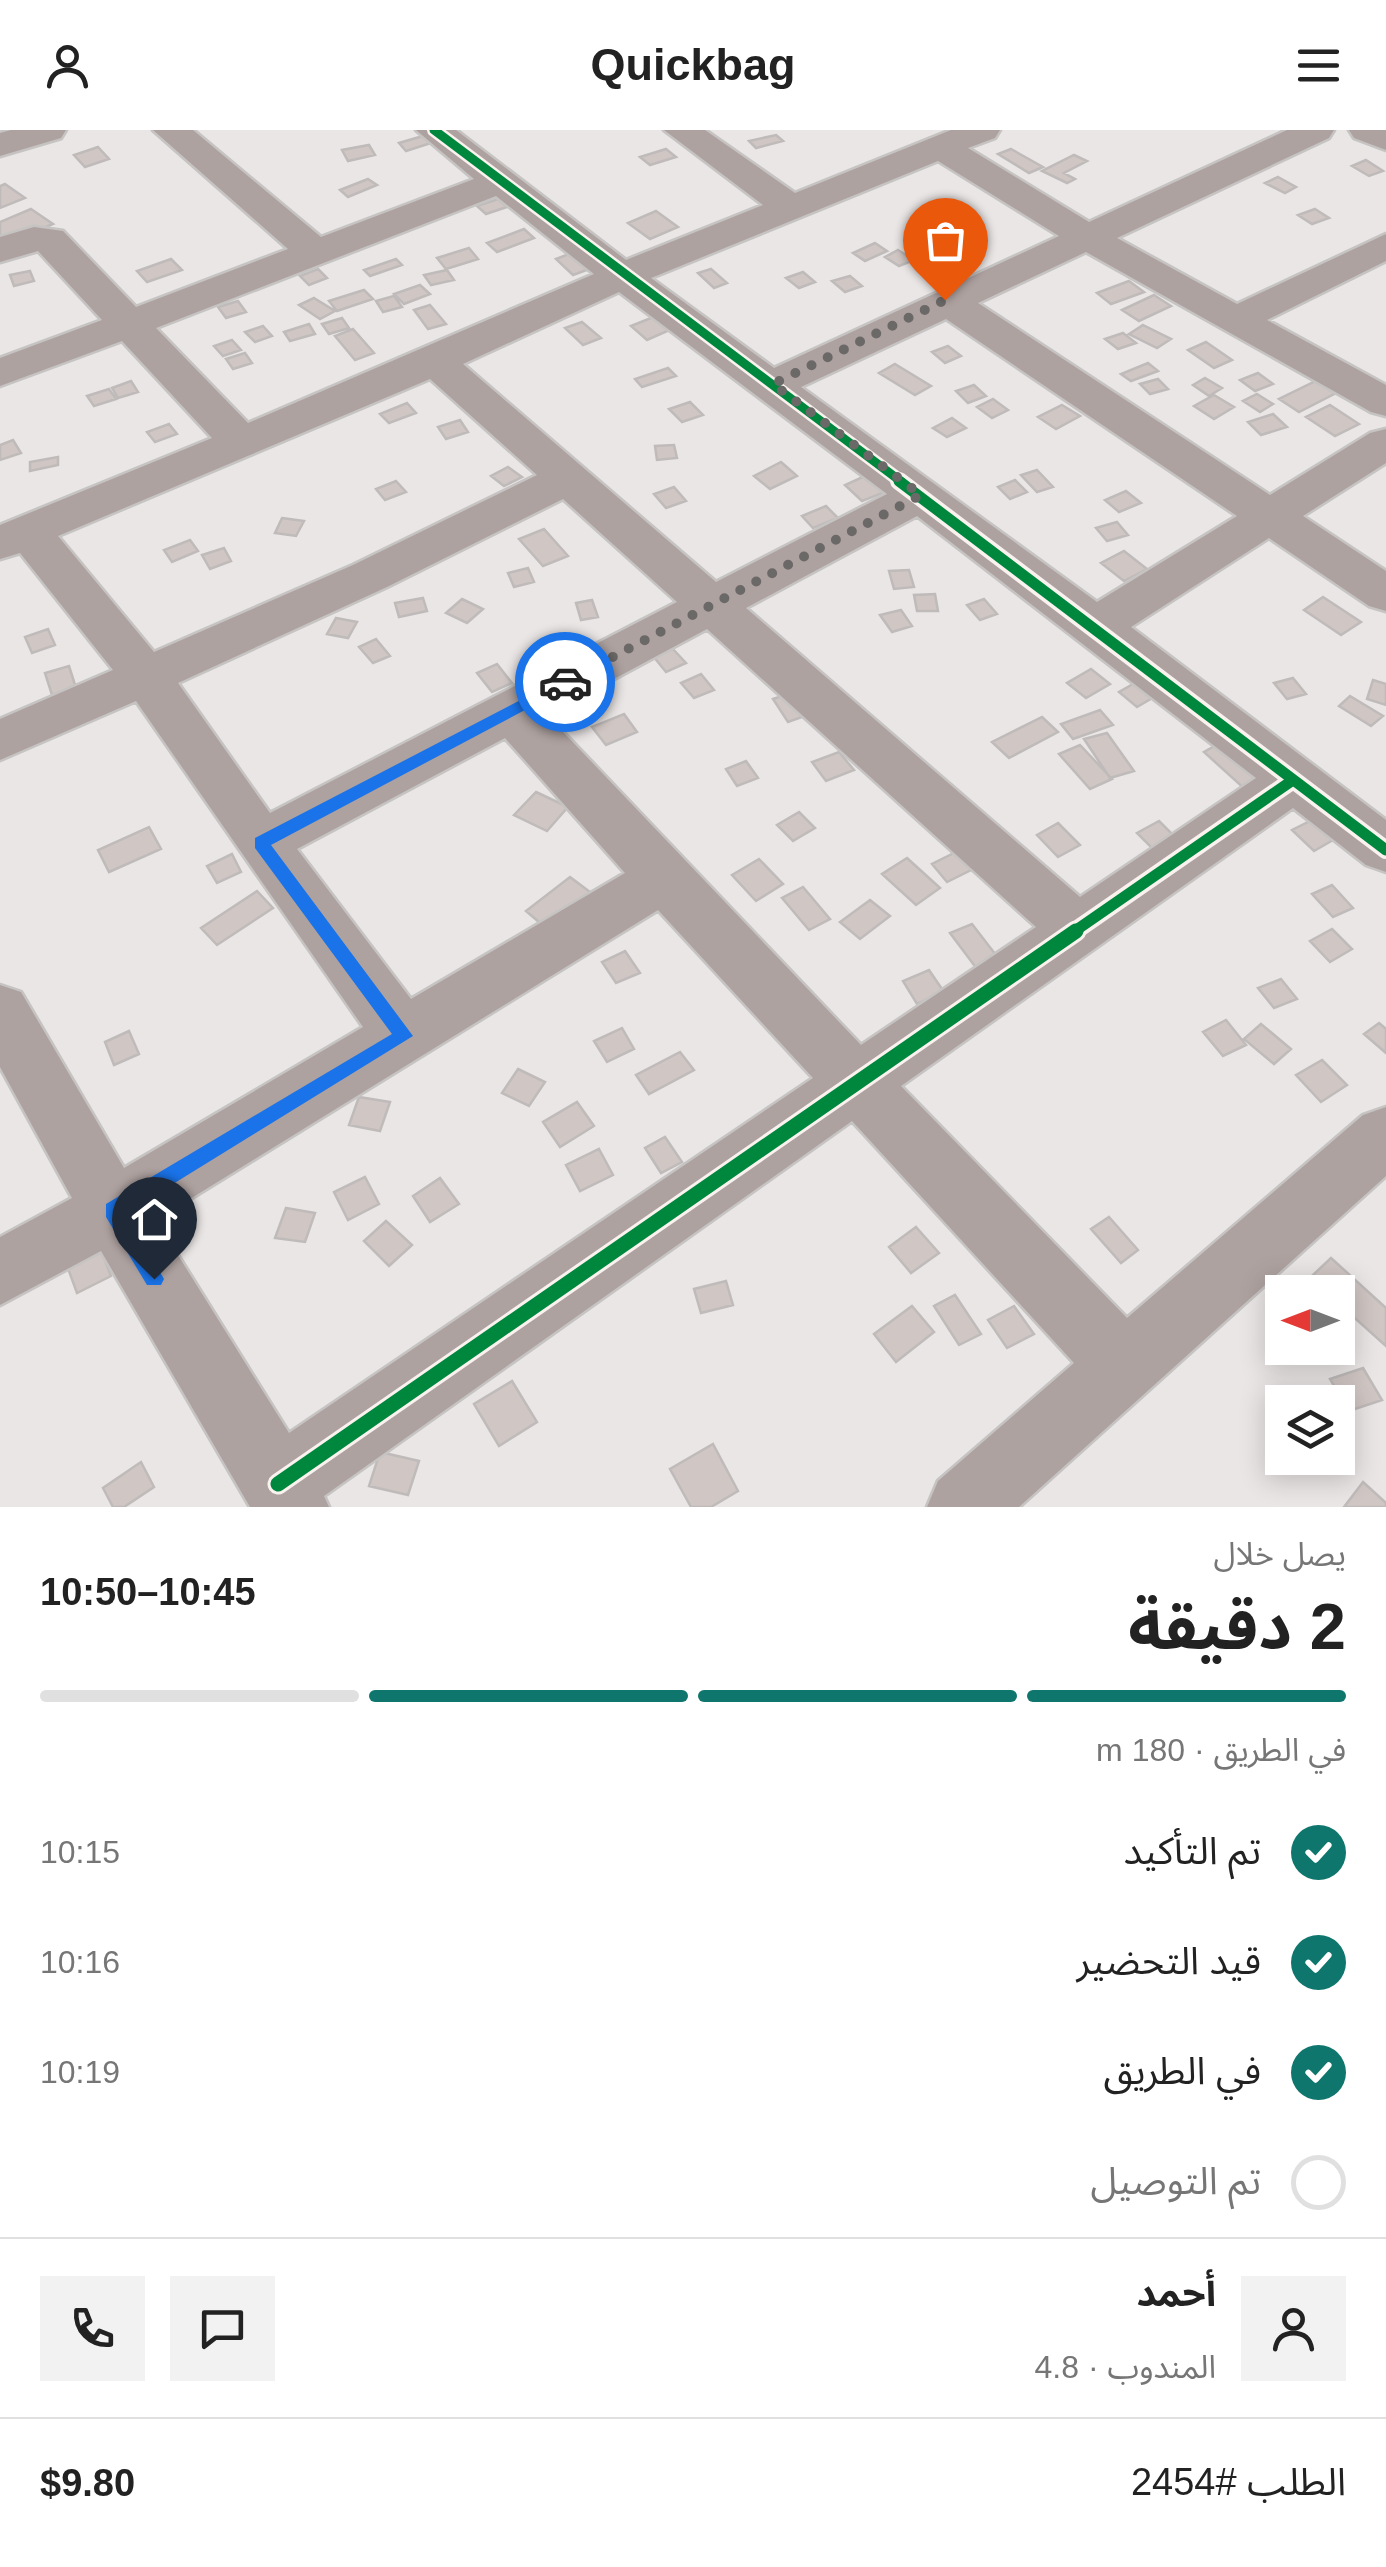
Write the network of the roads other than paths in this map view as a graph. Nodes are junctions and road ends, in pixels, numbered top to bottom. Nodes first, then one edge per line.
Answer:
1 (48, 130) edge
2 (171, 130) edge
3 (434, 130) edge
4 (682, 130) edge
5 (982, 130) edge
6 (1316, 130) edge
7 (1367, 130) edge
8 (1386, 139) edge
9 (0, 145) edge
10 (941, 147) junction
11 (500, 182) junction
12 (794, 208) junction
13 (1084, 234) junction
14 (0, 250) edge
15 (316, 253) junction
16 (1381, 253) edge
17 (622, 276) junction
18 (945, 300) junction
19 (1236, 320) junction
20 (133, 324) junction
21 (435, 361) junction
22 (0, 373) edge
23 (773, 384) junction
24 (1386, 403) edge
25 (239, 440) junction
26 (1386, 443) edge
27 (568, 478) junction
28 (921, 495) junction
29 (1266, 516) junction
30 (14, 537) edge
31 (1386, 594) edge
32 (712, 607) junction
33 (1096, 626) junction
34 (146, 676) junction
35 (510, 710) junction
36 (0, 740) edge
37 (1293, 780) junction
38 (261, 843) junction
39 (1386, 850) edge
40 (662, 880) junction
41 (1076, 928) junction
42 (0, 1010) edge
43 (404, 1036) junction
44 (858, 1080) junction
45 (1375, 1165) edge
46 (113, 1210) junction
47 (0, 1273) edge
48 (1125, 1367) junction
49 (285, 1496) edge
50 (964, 1507) edge

1 - 9 street
2 - 15 street
3 - 11 street
4 - 12 street
5 - 10 street
6 - 13 street
7 - 8 street
10 - 12 street
10 - 13 street
11 - 15 street
11 - 17 street
12 - 17 street
13 - 18 street
13 - 19 street
14 - 20 street
15 - 20 street
16 - 19 street
17 - 21 street
17 - 23 street
18 - 23 street
18 - 29 street
19 - 24 street
20 - 22 street
20 - 25 street
21 - 25 street
21 - 27 street
23 - 28 street
25 - 30 street
26 - 29 street
27 - 32 street
27 - 34 street
28 - 32 street
28 - 33 street
29 - 31 street
29 - 33 street
30 - 34 street
32 - 35 street
32 - 41 street
33 - 37 street
34 - 36 street
34 - 38 street
35 - 38 street
35 - 40 street
37 - 39 street
37 - 41 street
38 - 43 street
40 - 43 street
40 - 44 street
41 - 44 street
42 - 46 street
43 - 46 street
44 - 48 street
44 - 49 street
45 - 48 street
46 - 47 street
46 - 49 street
48 - 50 street

